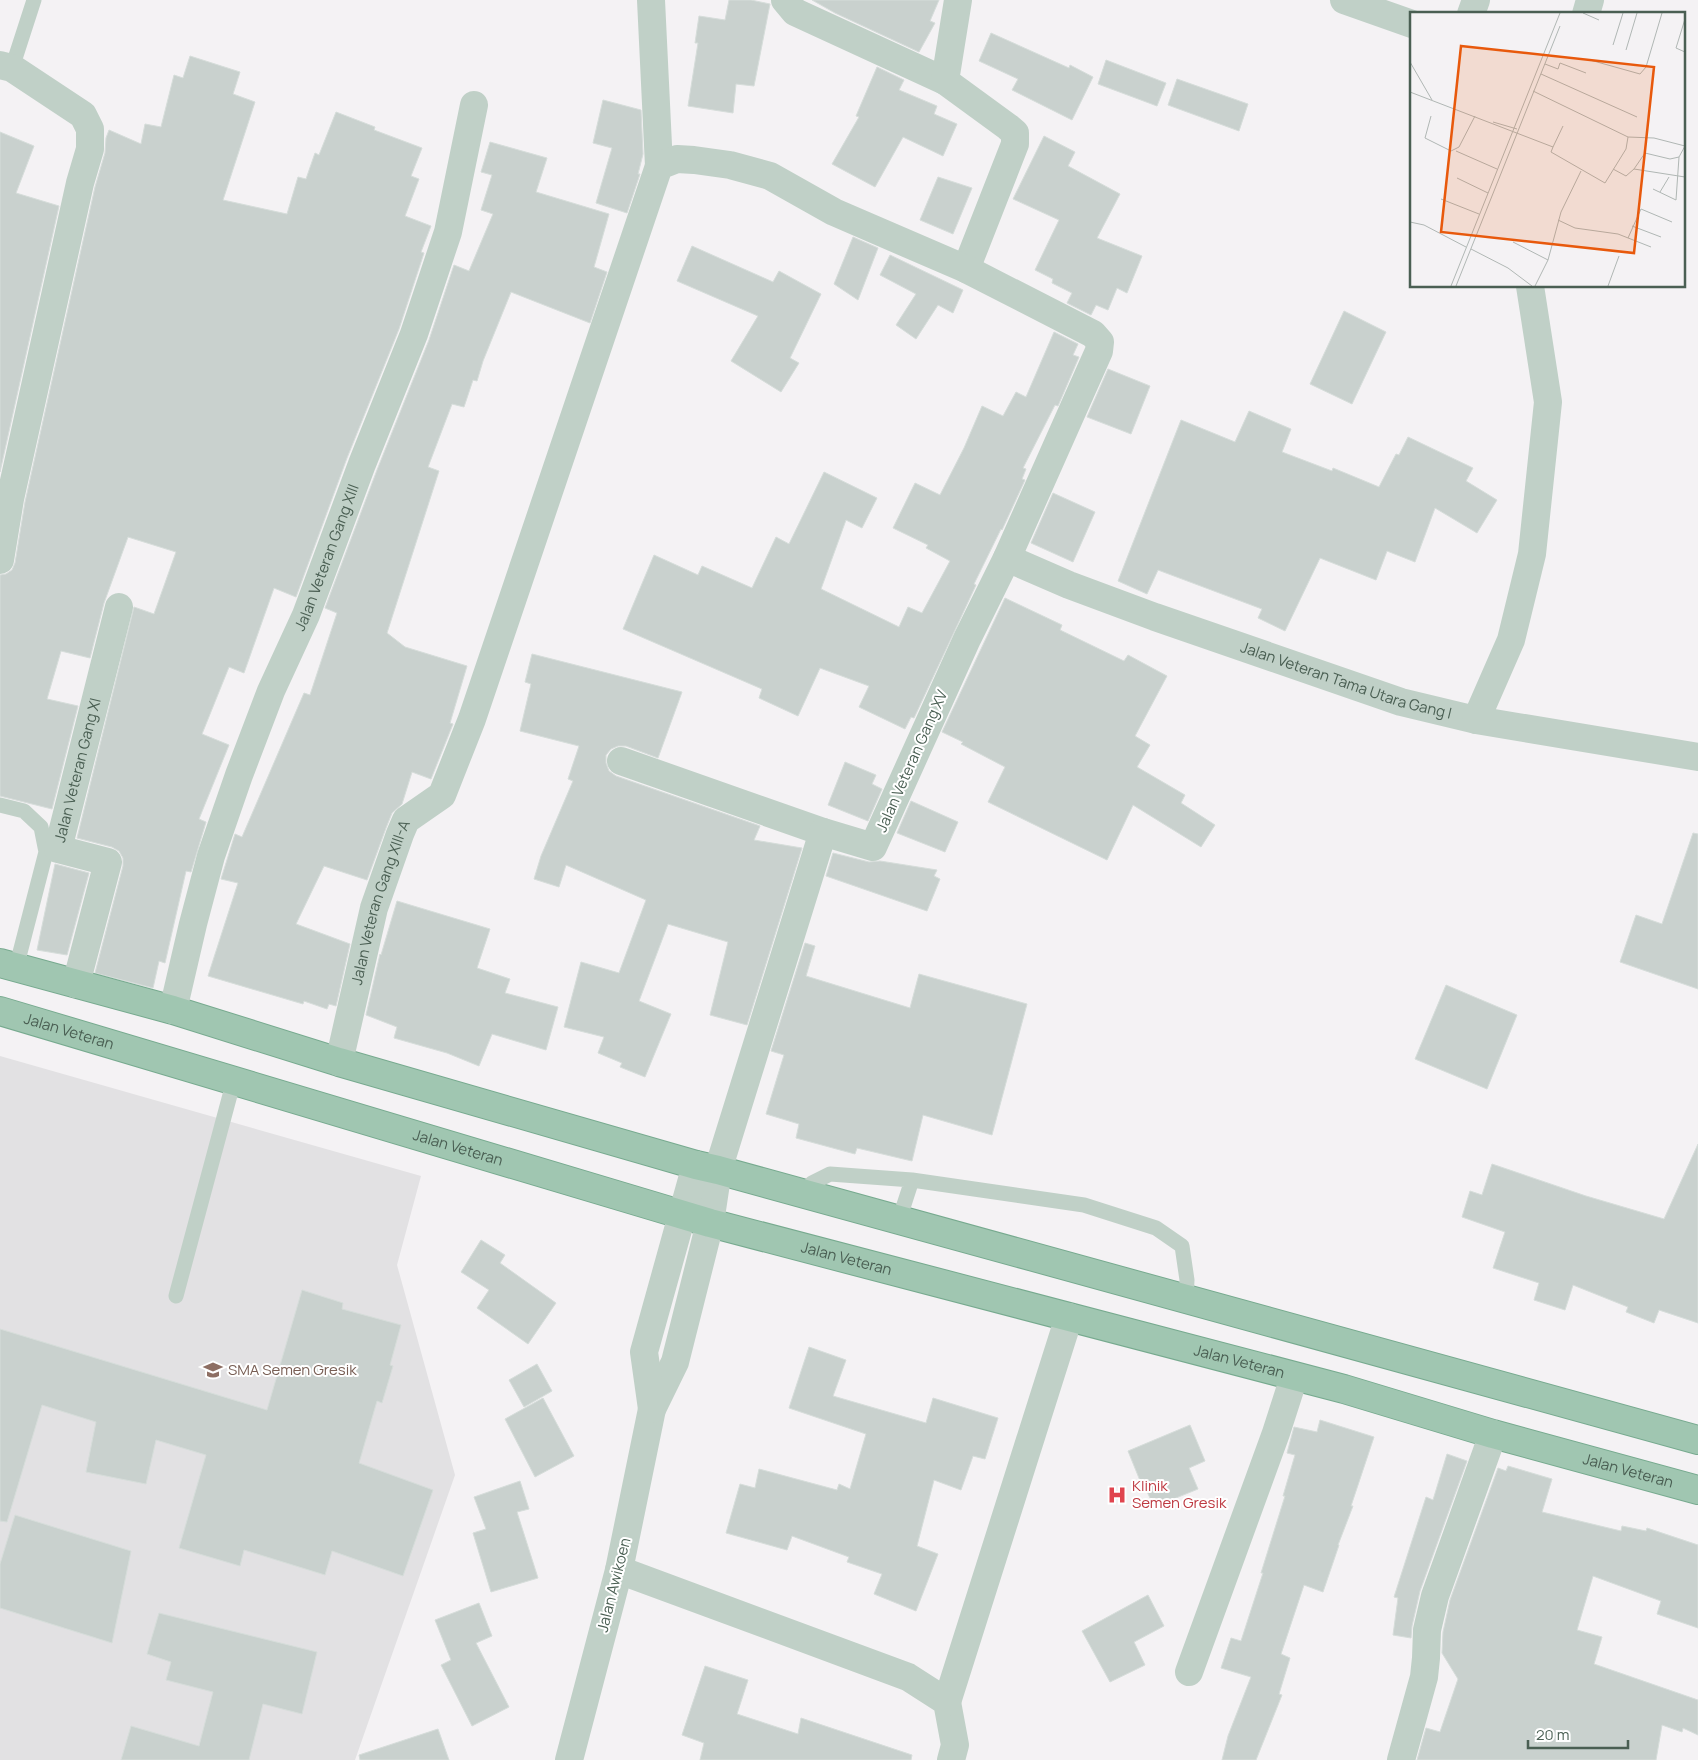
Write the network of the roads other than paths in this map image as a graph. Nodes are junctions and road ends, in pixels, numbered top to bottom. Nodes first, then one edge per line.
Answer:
1 (34, 0) edge
2 (651, 0) edge
3 (785, 0) edge
4 (958, 0) edge
5 (1344, 0) edge
6 (1476, 0) edge
7 (1472, 12) edge
8 (1410, 23) edge
9 (6, 66) edge
10 (945, 81) junction
11 (474, 105) dead end
12 (659, 166) junction
13 (966, 269) junction
14 (1530, 288) edge
15 (1007, 558) junction
16 (0, 560) edge
17 (119, 607) dead end
18 (1476, 720) junction
19 (1698, 757) edge
20 (621, 761) dead end
21 (0, 805) edge
22 (823, 832) junction
23 (8, 966) edge
24 (76, 984) junction
25 (173, 1010) junction
26 (0, 1011) edge
27 (339, 1062) junction
28 (234, 1080) junction
29 (707, 1168) junction
30 (912, 1180) junction
31 (804, 1194) junction
32 (682, 1215) junction
33 (899, 1220) junction
34 (710, 1223) junction
35 (176, 1296) dead end
36 (1186, 1299) junction
37 (1069, 1317) junction
38 (1294, 1377) junction
39 (652, 1409) junction
40 (1493, 1434) junction
41 (1698, 1440) edge
42 (1698, 1490) edge
43 (619, 1570) junction
44 (1189, 1672) dead end
45 (947, 1702) junction
46 (569, 1760) edge
47 (951, 1760) edge
48 (1401, 1760) edge

1 - 9 lane
2 - 12 street
3 - 10 street
4 - 10 street
5 - 8 street
6 - 7 street
9 - 16 street
10 - 13 street
11 - 25 street, Jalan Veteran Gang XIII
12 - 13 street
12 - 27 street, Jalan Veteran Gang XIII-A
13 - 15 street, Jalan Veteran Gang XV
14 - 18 street
15 - 18 street, Jalan Veteran Tama Utara Gang I
15 - 22 street, Jalan Veteran Gang XV
17 - 24 street, Jalan Veteran Gang XI
18 - 19 street, Jalan Veteran Tama Utara Gang I
20 - 22 street
21 - 23 lane
22 - 29 street
23 - 24 highway
24 - 25 highway
25 - 27 highway
26 - 28 highway, Jalan Veteran
27 - 29 highway
28 - 32 highway, Jalan Veteran
28 - 35 lane
29 - 31 highway
29 - 32 street
29 - 34 street
30 - 31 lane
30 - 33 lane
30 - 36 lane
31 - 33 highway
32 - 34 highway, Jalan Veteran
32 - 39 street
33 - 36 highway
34 - 37 highway, Jalan Veteran
34 - 39 street
36 - 41 highway
37 - 38 highway, Jalan Veteran
37 - 45 street
38 - 40 highway, Jalan Veteran
38 - 44 street
39 - 43 street, Jalan Awikoen
40 - 42 highway, Jalan Veteran
40 - 48 street
43 - 45 street
43 - 46 street, Jalan Awikoen
45 - 47 street

